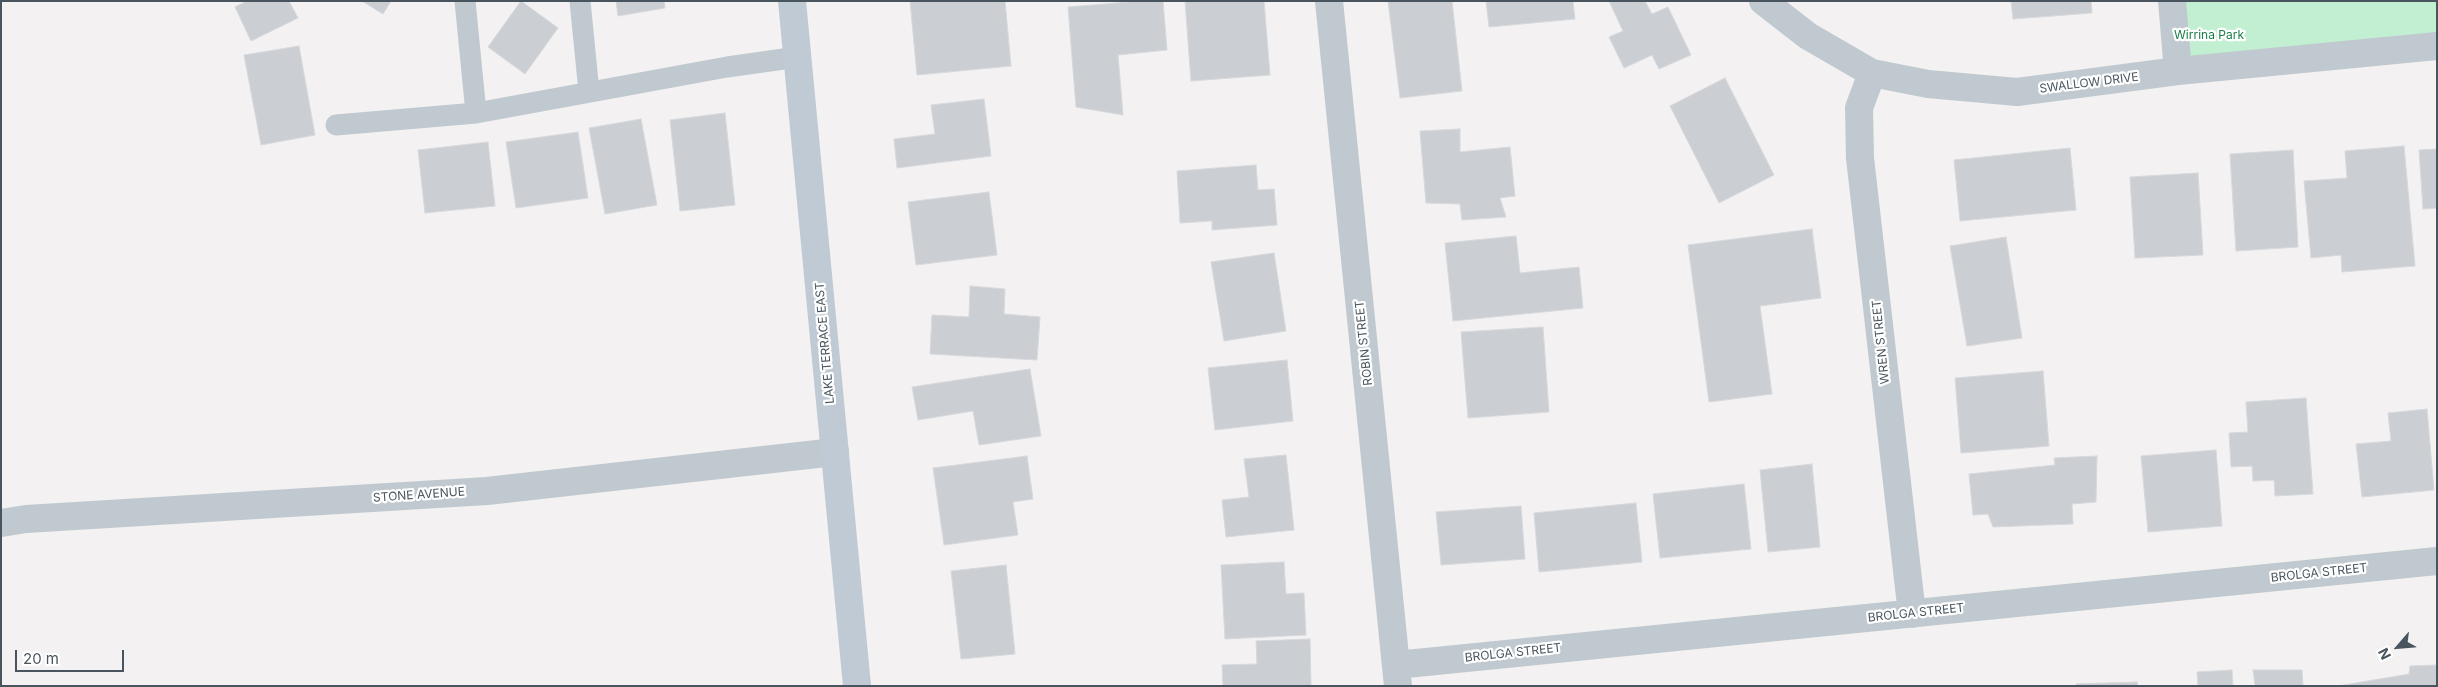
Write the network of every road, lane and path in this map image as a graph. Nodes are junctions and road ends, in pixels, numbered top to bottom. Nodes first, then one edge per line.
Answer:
1 (465, 1) edge
2 (580, 1) edge
3 (792, 1) edge
4 (1329, 1) edge
5 (1763, 1) edge
6 (2172, 1) edge
7 (2437, 46) edge
8 (798, 57) junction
9 (2178, 71) junction
10 (1872, 72) junction
11 (589, 92) junction
12 (476, 112) junction
13 (336, 125) dead end
14 (835, 452) junction
15 (1, 523) edge
16 (2437, 561) edge
17 (1912, 614) junction
18 (1397, 675) edge
19 (856, 686) edge

1 - 12 lane
2 - 11 lane
3 - 8 street, LAKE TERRACE EAST
4 - 18 street, ROBIN STREET
5 - 10 street, SWALLOW DRIVE
6 - 9 street
7 - 9 street, SWALLOW DRIVE
8 - 11 lane
8 - 14 street, LAKE TERRACE EAST
9 - 10 street, SWALLOW DRIVE
10 - 17 street, WREN STREET
11 - 12 lane
12 - 13 lane
14 - 15 street, STONE AVENUE
14 - 19 street, LAKE TERRACE EAST
16 - 17 street, BROLGA STREET
17 - 18 street, BROLGA STREET

